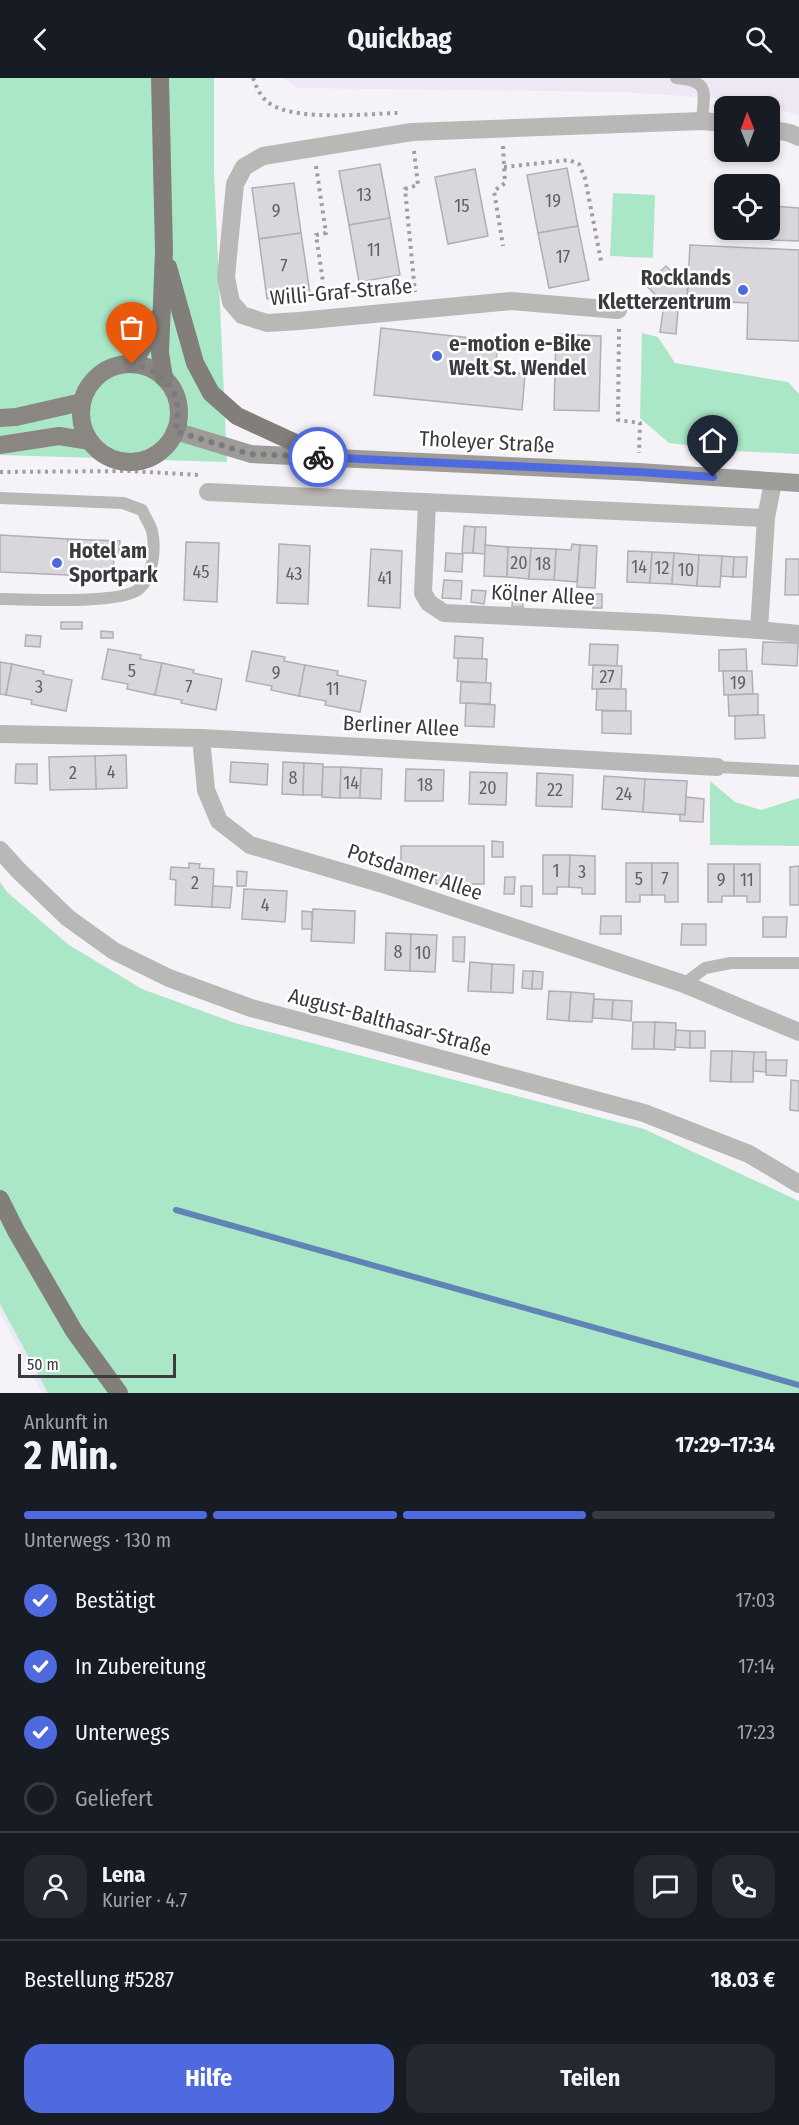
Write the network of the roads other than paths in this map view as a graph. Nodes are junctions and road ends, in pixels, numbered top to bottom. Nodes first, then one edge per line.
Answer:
1 (160, 78) edge
2 (676, 78) edge
3 (702, 121) junction
4 (714, 122) edge
5 (780, 131) edge
6 (799, 137) edge
7 (164, 251) junction
8 (618, 310) road end
9 (160, 311) junction
10 (132, 364) junction
11 (164, 378) junction
12 (82, 402) junction
13 (0, 418) edge
14 (175, 431) junction
15 (90, 441) junction
16 (0, 446) edge
17 (328, 458) junction
18 (773, 482) junction
19 (799, 483) edge
20 (208, 492) dead end
21 (0, 498) edge
22 (427, 502) junction
23 (766, 518) junction
24 (0, 599) edge
25 (759, 630) junction
26 (799, 634) edge
27 (0, 734) edge
28 (201, 738) junction
29 (717, 767) joint
30 (799, 771) edge
31 (0, 850) edge
32 (799, 963) edge
33 (684, 984) junction
34 (799, 1032) edge
35 (799, 1184) edge
36 (0, 1199) edge
37 (119, 1393) edge

1 - 7 highway
2 - 3 lane
3 - 4 street, Willi-Graf-Straße
3 - 8 street, Willi-Graf-Straße
5 - 6 street
7 - 9 highway
7 - 17 highway
9 - 10 highway
9 - 11 highway
10 - 11 main road
10 - 12 main road
11 - 14 main road
12 - 13 main road
12 - 15 main road
14 - 15 main road
14 - 17 main road, Tholeyer Straße
15 - 16 main road
17 - 18 main road, Tholeyer Straße
18 - 19 main road, Tholeyer Straße
18 - 23 street
20 - 22 street
21 - 24 lane
22 - 23 street
22 - 25 street, Kölner Allee
23 - 25 street
25 - 26 street, Kölner Allee
27 - 28 street, Berliner Allee
28 - 29 street, Berliner Allee
28 - 33 street, Potsdamer Allee
29 - 30 lane, Berliner Allee
31 - 35 street, August-Balthasar-Straße
32 - 33 lane
33 - 34 street, Potsdamer Allee
36 - 37 highway

